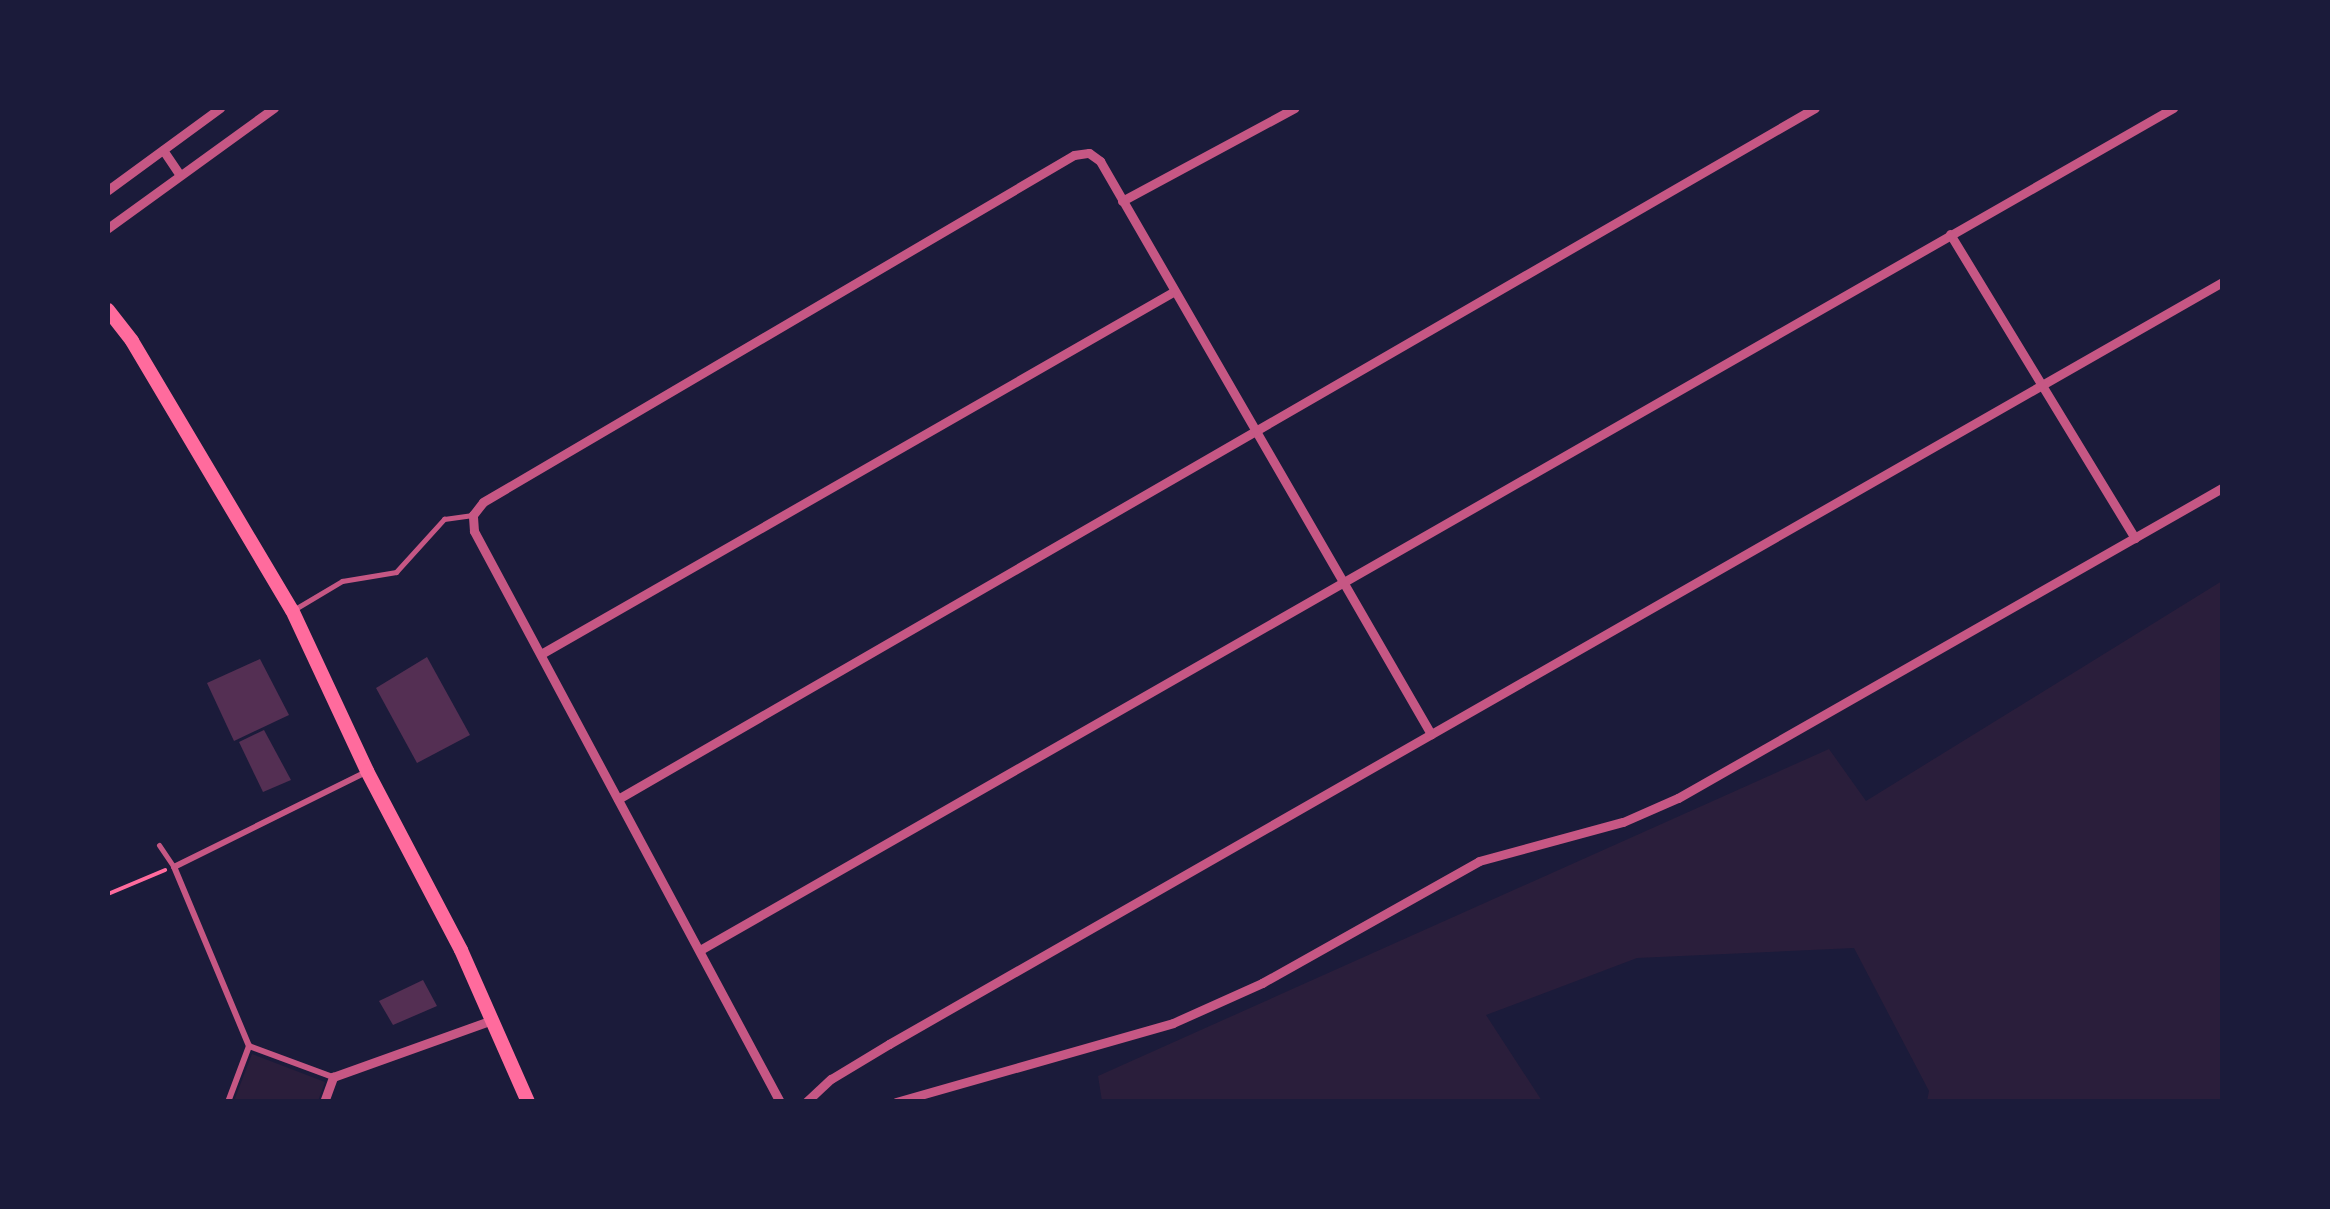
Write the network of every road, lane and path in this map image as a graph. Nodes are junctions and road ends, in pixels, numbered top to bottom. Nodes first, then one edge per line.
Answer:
1 (220, 108) edge
2 (274, 108) edge
3 (1295, 108) edge
4 (1815, 108) edge
5 (2172, 108) edge
6 (163, 150) junction
7 (180, 175) junction
8 (108, 190) edge
9 (1122, 201) junction
10 (108, 228) edge
11 (1950, 234) junction
12 (2222, 282) edge
13 (1173, 292) junction
14 (108, 310) edge
15 (108, 326) edge
16 (132, 341) junction
17 (2040, 386) junction
18 (1254, 430) junction
19 (2222, 488) edge
20 (473, 516) junction
21 (2135, 538) junction
22 (1342, 580) junction
23 (292, 610) junction
24 (541, 654) junction
25 (1432, 734) junction
26 (367, 772) junction
27 (618, 799) junction
28 (159, 845) dead end
29 (174, 867) junction
30 (111, 893) edge
31 (700, 950) junction
32 (492, 1020) junction
33 (249, 1046) junction
34 (333, 1078) junction
35 (228, 1102) edge
36 (324, 1102) edge
37 (528, 1102) edge
38 (780, 1102) edge
39 (806, 1102) edge
40 (896, 1102) edge

1 - 6 street
2 - 7 street
3 - 9 street
4 - 18 street
5 - 11 street
6 - 7 street
6 - 8 street
7 - 10 street
9 - 13 street
9 - 20 street
11 - 17 street
11 - 22 street
12 - 17 street
13 - 18 street
13 - 24 street
14 - 16 main road
15 - 16 main road
16 - 23 main road
17 - 21 street
17 - 25 street
18 - 22 street
18 - 27 street
19 - 21 street
20 - 23 lane
20 - 24 street
21 - 40 street
22 - 25 street
22 - 31 street
23 - 26 main road
24 - 27 street
25 - 39 street
26 - 29 street
26 - 32 main road
27 - 31 street
28 - 29 lane
29 - 30 path
29 - 33 street
31 - 38 street
32 - 34 street
32 - 37 main road
33 - 34 street
33 - 35 street
34 - 36 street

